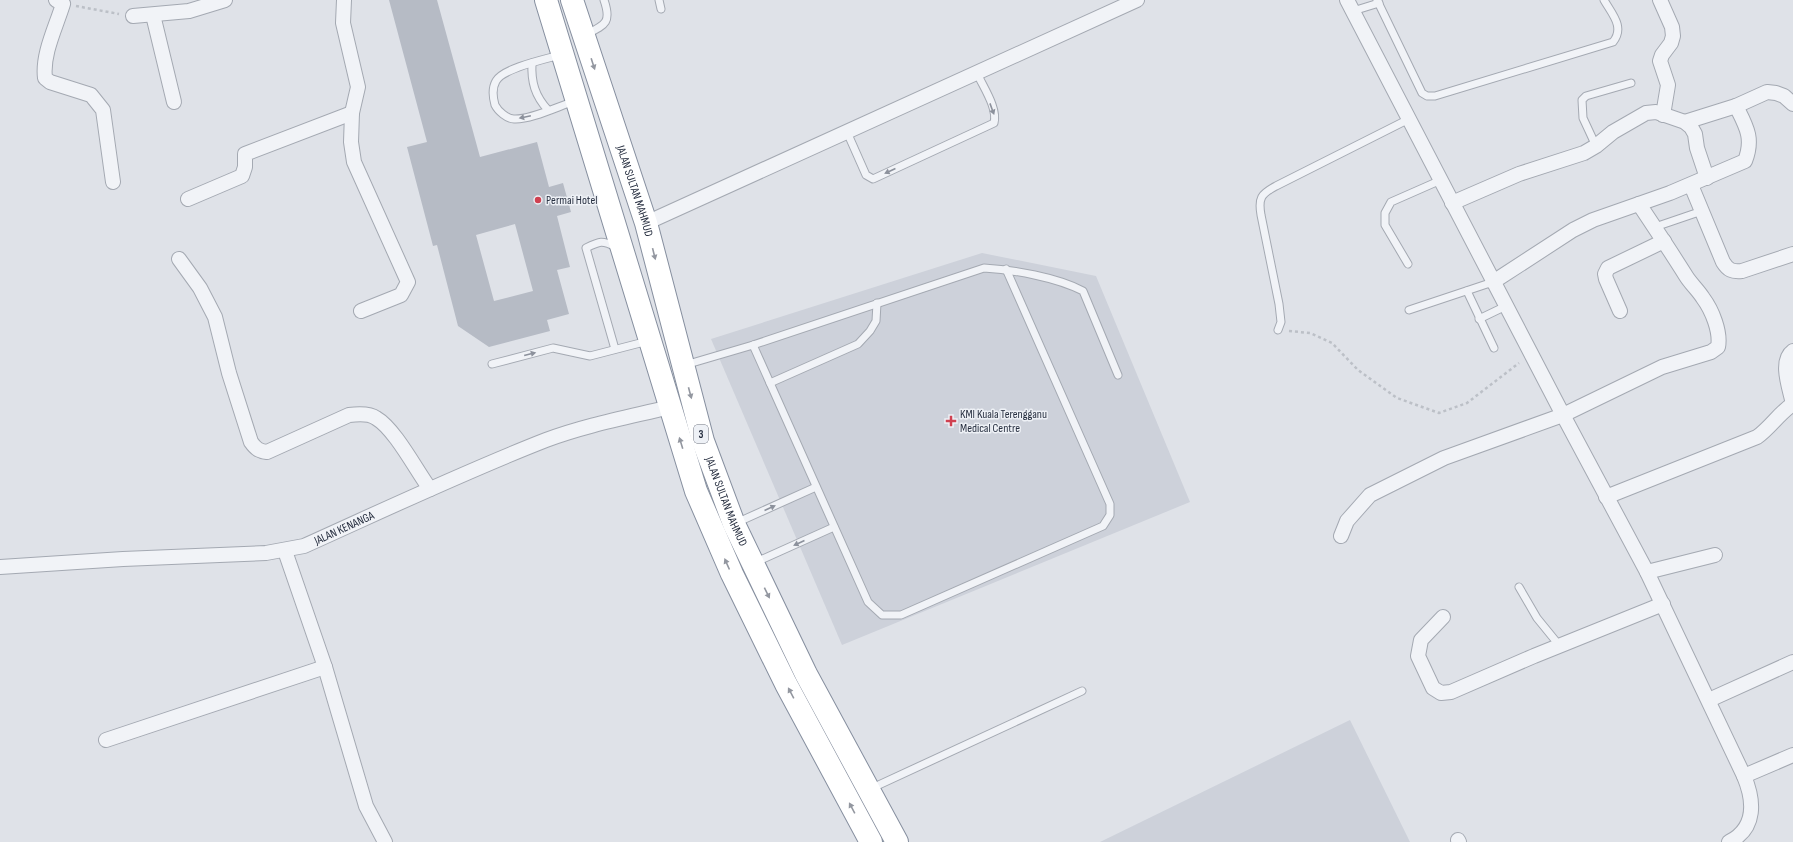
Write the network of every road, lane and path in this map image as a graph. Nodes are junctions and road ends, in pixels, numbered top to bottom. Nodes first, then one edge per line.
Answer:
1 (225, 0) edge
2 (344, 0) edge
3 (546, 0) edge
4 (572, 0) edge
5 (604, 0) edge
6 (659, 0) edge
7 (1137, 0) edge
8 (1604, 0) edge
9 (1660, 0) edge
10 (1378, 1) edge
11 (60, 2) edge
12 (1350, 6) edge
13 (661, 9) dead end
14 (153, 15) junction
15 (133, 16) joint
16 (584, 35) junction
17 (562, 55) junction
18 (532, 63) junction
19 (977, 73) junction
20 (1631, 83) dead end
21 (576, 101) junction
22 (174, 102) dead end
23 (1793, 104) edge
24 (1736, 106) junction
25 (548, 110) junction
26 (352, 113) junction
27 (1663, 115) junction
28 (1409, 119) junction
29 (1685, 122) junction
30 (847, 132) junction
31 (1596, 146) junction
32 (1707, 178) junction
33 (1440, 180) junction
34 (113, 182) dead end
35 (1691, 185) junction
36 (188, 199) dead end
37 (1452, 203) junction
38 (1639, 204) junction
39 (1702, 211) junction
40 (646, 223) junction
41 (1655, 227) junction
42 (1664, 241) junction
43 (622, 250) junction
44 (1793, 254) edge
45 (179, 259) dead end
46 (1408, 264) dead end
47 (1006, 269) junction
48 (1493, 282) junction
49 (1466, 291) junction
50 (877, 303) junction
51 (1506, 306) junction
52 (1409, 310) dead end
53 (361, 311) dead end
54 (1620, 311) dead end
55 (1479, 319) junction
56 (1278, 330) joint
57 (649, 340) junction
58 (752, 345) junction
59 (1494, 348) dead end
60 (615, 349) junction
61 (1793, 351) edge
62 (1531, 354) junction
63 (492, 364) dead end
64 (682, 366) junction
65 (1118, 375) dead end
66 (770, 383) junction
67 (1793, 404) edge
68 (670, 407) junction
69 (1563, 415) junction
70 (816, 487) junction
71 (430, 489) junction
72 (1606, 497) junction
73 (734, 524) junction
74 (834, 527) junction
75 (1341, 536) dead end
76 (284, 550) junction
77 (1715, 555) dead end
78 (752, 563) junction
79 (0, 567) edge
80 (1647, 572) junction
81 (1519, 587) dead end
82 (1663, 604) junction
83 (1443, 617) dead end
84 (1559, 645) junction
85 (1793, 662) edge
86 (325, 667) junction
87 (1082, 691) dead end
88 (1709, 700) junction
89 (106, 740) dead end
90 (1793, 755) edge
91 (1744, 776) junction
92 (868, 790) junction
93 (385, 842) edge
94 (870, 842) edge
95 (897, 842) edge
96 (1730, 842) edge

1 - 14 street
2 - 26 street
3 - 17 highway, JALAN SULTAN MAHMUD / 3
4 - 16 highway, JALAN SULTAN MAHMUD / 3
5 - 16 lane
6 - 13 lane
7 - 19 street
8 - 10 lane
9 - 27 street
10 - 12 lane
11 - 15 path
11 - 34 street
12 - 28 street
14 - 15 street
14 - 22 street
16 -> 40 highway, JALAN SULTAN MAHMUD / 3
17 - 18 lane
17 - 21 highway, JALAN SULTAN MAHMUD / 3
18 - 25 lane
25 -> 18 lane
19 - 30 street
19 -> 30 lane
20 - 31 lane
21 - 25 lane
21 - 43 highway, JALAN SULTAN MAHMUD / 3
23 - 24 street
24 - 29 street
24 - 32 street
26 - 36 street
26 - 53 street
27 - 29 street
27 - 31 street
28 - 33 street
28 - 56 lane
29 - 32 street
30 - 40 street
31 - 37 street
32 - 35 street
33 - 37 street
33 - 46 lane
35 - 38 street
35 - 39 street
37 - 48 street
38 - 41 street
38 - 48 street
39 - 41 lane
39 - 44 street
40 -> 64 highway, JALAN SULTAN MAHMUD / 3
41 - 42 street
42 - 54 street
42 - 69 street
43 - 57 highway, JALAN SULTAN MAHMUD / 3
43 - 60 lane
45 - 71 street
47 - 50 lane
47 - 65 lane
47 - 74 lane
48 - 49 lane
48 - 51 street
49 - 52 lane
49 - 55 lane
50 - 58 lane
50 - 66 lane
51 - 55 lane
51 - 62 street
55 - 59 lane
56 - 62 path
57 - 60 lane
57 - 68 highway, JALAN SULTAN MAHMUD / 3
58 - 64 lane
58 - 66 lane
63 -> 60 lane
61 - 67 street
62 - 69 street
64 -> 73 highway, JALAN SULTAN MAHMUD / 3
66 - 70 lane
67 - 72 street
68 - 71 street, JALAN KENANGA
94 -> 68 highway, JALAN SULTAN MAHMUD / 3
69 - 72 street
69 - 75 street
73 -> 70 lane
70 - 74 lane
71 - 76 street, JALAN KENANGA
72 - 80 street
73 - 78 highway, JALAN SULTAN MAHMUD / 3
74 -> 78 lane
76 - 79 street, JALAN KENANGA
76 - 86 street
77 - 80 street
78 -> 92 highway, JALAN SULTAN MAHMUD / 3
80 - 82 street
81 - 84 lane
82 - 84 street
82 - 88 street
83 - 84 street
85 - 88 street
86 - 89 street
86 - 93 street
87 - 92 lane
88 - 91 street
90 - 91 street
91 - 96 street
92 - 95 highway, JALAN SULTAN MAHMUD / 3

